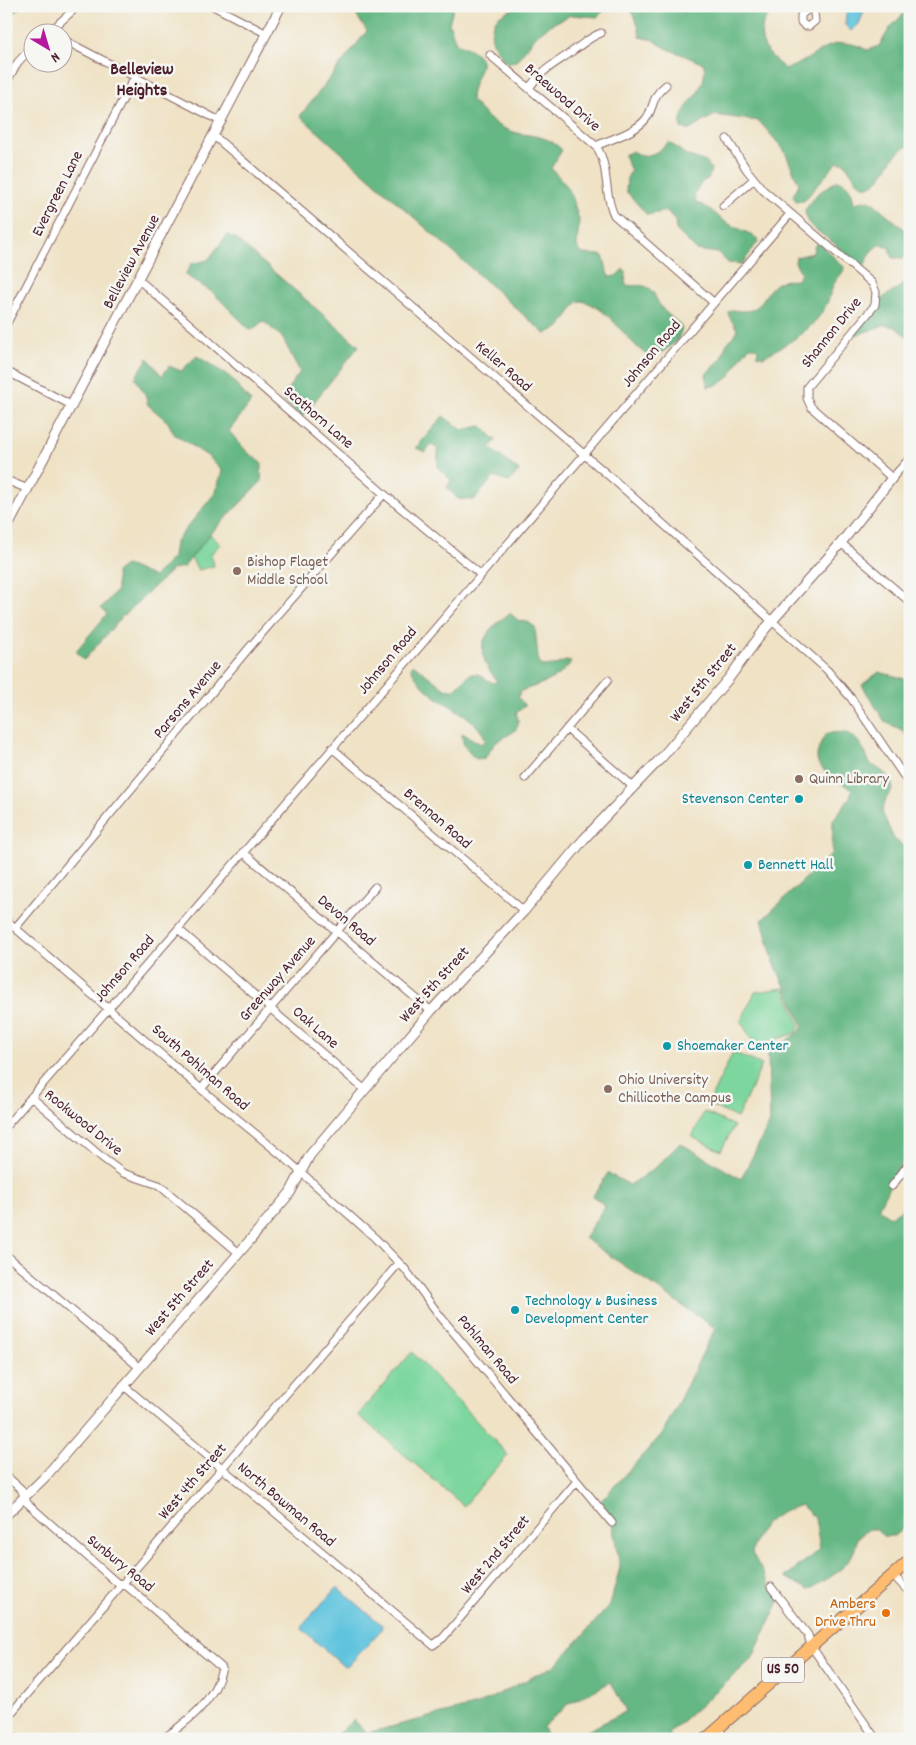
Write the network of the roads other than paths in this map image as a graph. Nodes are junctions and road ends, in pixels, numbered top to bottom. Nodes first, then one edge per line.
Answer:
1 (78, 6) edge
2 (213, 6) edge
3 (281, 6) edge
4 (61, 22) edge
5 (601, 33) dead end
6 (267, 34) junction
7 (72, 44) edge
8 (490, 55) dead end
9 (22, 58) edge
10 (135, 76) junction
11 (6, 83) edge
12 (666, 85) dead end
13 (529, 88) junction
14 (222, 122) junction
15 (214, 136) junction
16 (727, 139) dead end
17 (596, 146) junction
18 (754, 180) junction
19 (723, 206) dead end
20 (790, 214) junction
21 (139, 280) junction
22 (713, 302) junction
23 (6, 325) edge
24 (6, 371) edge
25 (73, 406) junction
26 (583, 454) junction
27 (910, 458) edge
28 (892, 478) junction
29 (6, 480) edge
30 (28, 489) junction
31 (384, 494) junction
32 (6, 530) edge
33 (841, 543) junction
34 (480, 574) junction
35 (910, 602) edge
36 (772, 621) junction
37 (608, 680) dead end
38 (567, 728) junction
39 (332, 748) junction
40 (525, 778) dead end
41 (910, 785) edge
42 (633, 789) junction
43 (243, 852) junction
44 (375, 887) dead end
45 (524, 911) junction
46 (6, 920) edge
47 (16, 927) junction
48 (178, 929) junction
49 (337, 932) junction
50 (109, 1008) junction
51 (272, 1009) junction
52 (431, 1011) junction
53 (201, 1089) junction
54 (365, 1090) junction
55 (31, 1098) junction
56 (6, 1126) edge
57 (910, 1162) edge
58 (301, 1172) junction
59 (892, 1186) dead end
60 (375, 1238) joint
61 (240, 1253) junction
62 (6, 1255) edge
63 (399, 1263) junction
64 (139, 1367) junction
65 (123, 1385) junction
66 (222, 1469) junction
67 (6, 1476) edge
68 (577, 1481) junction
69 (25, 1497) junction
70 (6, 1515) edge
71 (612, 1523) dead end
72 (910, 1560) edge
73 (893, 1575) junction
74 (122, 1584) junction
75 (771, 1588) dead end
76 (910, 1593) edge
77 (433, 1645) joint
78 (811, 1646) junction
79 (6, 1720) edge
80 (717, 1728) junction
81 (6, 1737) edge
82 (18, 1739) edge
83 (163, 1739) edge
84 (706, 1739) edge
85 (726, 1739) edge
86 (876, 1739) edge

1 - 4 street
2 - 6 street
3 - 6 street, Belleview Avenue
5 - 13 street
6 - 14 street, Belleview Avenue
7 - 10 street
8 - 13 street, Braewood Drive
9 - 11 street
10 - 14 street
10 - 23 street, Evergreen Lane
12 - 17 street
13 - 17 street, Braewood Drive
14 - 15 street, Belleview Avenue
15 - 21 street, Belleview Avenue
15 - 26 street, Keller Road
16 - 18 street, Shannon Drive
17 - 22 street, Braewood Drive
18 - 19 street
18 - 20 street, Shannon Drive
20 - 22 street, Johnson Road
20 - 28 street, Shannon Drive
21 - 25 street, Belleview Avenue
21 - 31 street, Scothorn Lane
22 - 26 street, Johnson Road
24 - 25 street
25 - 30 street, Belleview Avenue
26 - 34 street, Johnson Road
26 - 36 street, Keller Road
27 - 28 street
28 - 33 street, West 5th Street
29 - 30 street
30 - 32 street, Belleview Avenue
31 - 34 street, Scothorn Lane
31 - 47 street, Parsons Avenue
33 - 35 street
33 - 36 street, West 5th Street
34 - 39 street, Johnson Road
36 - 41 street, Keller Road
36 - 42 street, West 5th Street
37 - 38 street
38 - 40 street
38 - 42 street
39 - 43 street, Johnson Road
39 - 45 street, Brennan Road
42 - 45 street, West 5th Street
43 - 48 street, Johnson Road
43 - 49 street, Devon Road
44 - 49 street, Greenway Avenue
45 - 52 street, West 5th Street
46 - 47 street, South Pohlman Road
47 - 50 street, South Pohlman Road
48 - 50 street, Johnson Road
48 - 51 street, Oak Lane
49 - 51 street, Greenway Avenue
49 - 52 street, Devon Road
50 - 53 street, South Pohlman Road
50 - 55 street, Johnson Road
51 - 53 street, Greenway Avenue
51 - 54 street, Oak Lane
52 - 54 street, West 5th Street
53 - 58 street, South Pohlman Road
54 - 58 street, West 5th Street
55 - 56 street, Johnson Road
55 - 61 street, Rookwood Drive
57 - 59 street
58 - 60 street, South Pohlman Road
58 - 61 street, West 5th Street
60 - 63 street, Pohlman Road
61 - 64 street, West 5th Street
62 - 64 street
63 - 66 street, West 4th Street
63 - 68 street, Pohlman Road
64 - 65 street, West 5th Street
65 - 66 street, North Bowman Road
65 - 69 street, West 5th Street
66 - 74 street, West 4th Street
66 - 77 street, North Bowman Road
67 - 69 street, Sunbury Road
68 - 71 street, Pohlman Road
68 - 77 street, West 2nd Street
69 - 70 street, West 5th Street
69 - 74 street, Sunbury Road
72 - 73 main road, US 50
73 - 76 street
73 - 78 main road, US 50
74 - 79 street, West 4th Street
74 - 83 street, Sunbury Road
75 - 78 street
78 - 80 main road, US 50
78 - 86 street
80 - 84 main road, US 50
80 - 85 street
81 - 82 street

